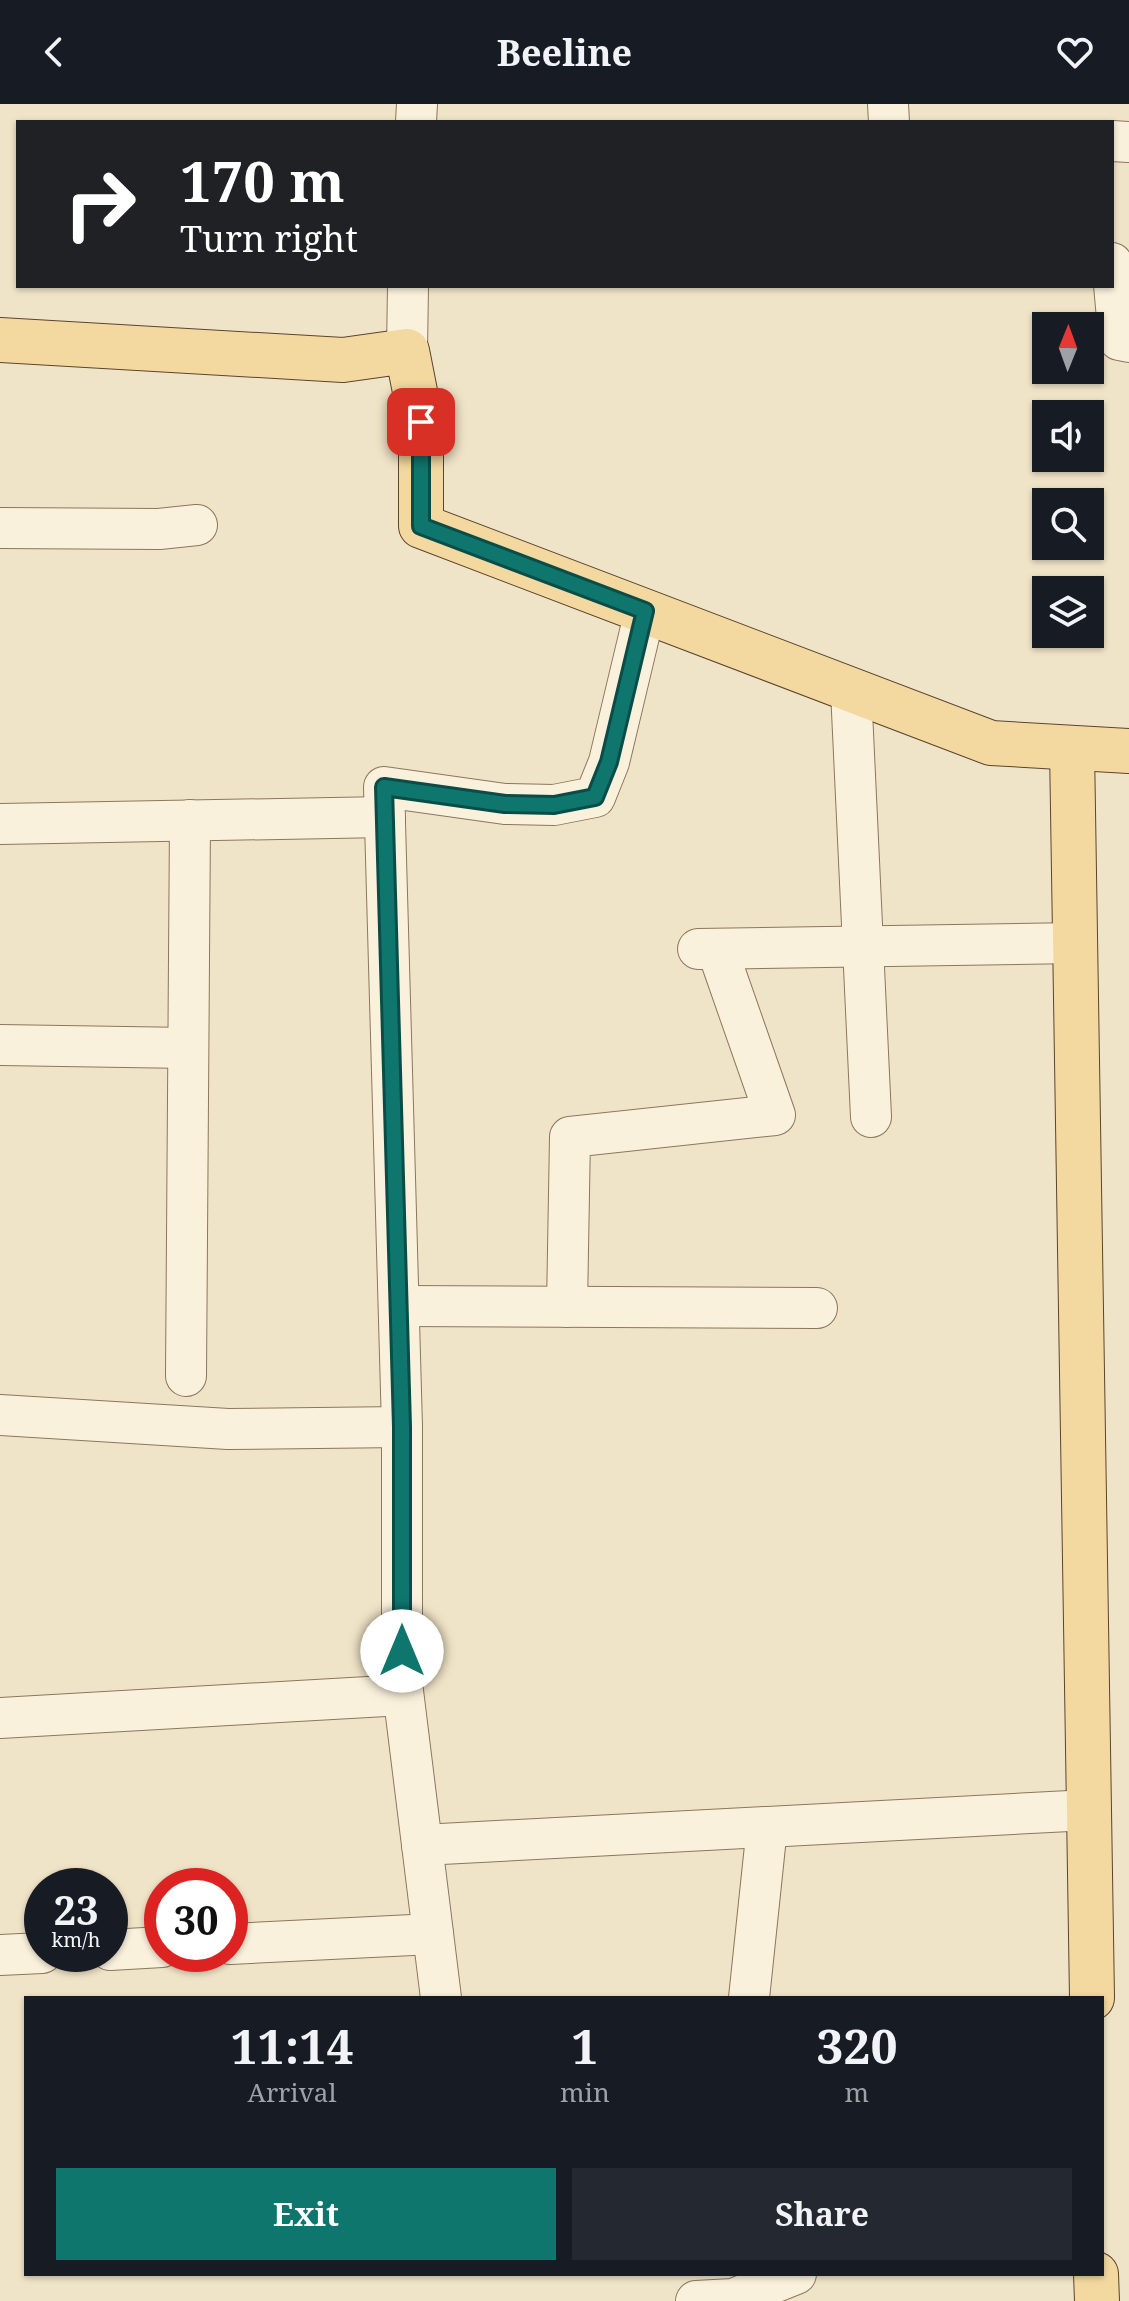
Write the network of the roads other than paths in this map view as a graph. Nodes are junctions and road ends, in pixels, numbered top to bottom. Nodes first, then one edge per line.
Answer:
1 (1114, 285) edge
2 (408, 288) edge
3 (0, 340) edge
4 (1129, 342) edge
5 (407, 351) junction
6 (197, 525) dead end
7 (0, 528) edge
8 (645, 611) junction
9 (851, 690) junction
10 (1072, 748) junction
11 (1129, 751) edge
12 (385, 817) junction
13 (190, 820) junction
14 (0, 824) edge
15 (1076, 943) junction
16 (865, 946) junction
17 (0, 1045) edge
18 (188, 1048) junction
19 (871, 1117) dead end
20 (399, 1306) junction
21 (567, 1307) junction
22 (817, 1308) dead end
23 (186, 1376) dead end
24 (0, 1415) edge
25 (402, 1427) junction
26 (403, 1695) junction
27 (0, 1718) edge
28 (1089, 1810) junction
29 (767, 1827) junction
30 (422, 1845) junction
31 (433, 1934) junction
32 (248, 1943) edge
33 (24, 1954) edge
34 (0, 1955) edge
35 (441, 1996) edge
36 (749, 1996) edge
37 (1092, 1996) edge
38 (717, 2276) edge
39 (791, 2276) edge
40 (1096, 2276) edge
41 (714, 2300) edge
42 (696, 2301) edge
43 (1097, 2301) edge

1 - 4 street
2 - 5 street
3 - 5 main road
5 - 8 main road
6 - 7 street
8 - 9 main road
8 - 12 street
9 - 10 main road
9 - 16 street
10 - 11 main road
10 - 15 main road
12 - 13 street
12 - 20 street
13 - 14 street
13 - 18 street
15 - 16 street
15 - 28 main road
16 - 19 street
16 - 21 street
17 - 18 street
18 - 23 street
20 - 21 street
20 - 25 street
21 - 22 street
24 - 25 street
25 - 26 street
26 - 27 street
26 - 30 street
28 - 29 street
28 - 37 main road
29 - 30 street
29 - 36 street
30 - 31 street
31 - 32 street
31 - 35 street
33 - 34 street
38 - 41 street
39 - 41 street
40 - 43 main road
41 - 42 street

